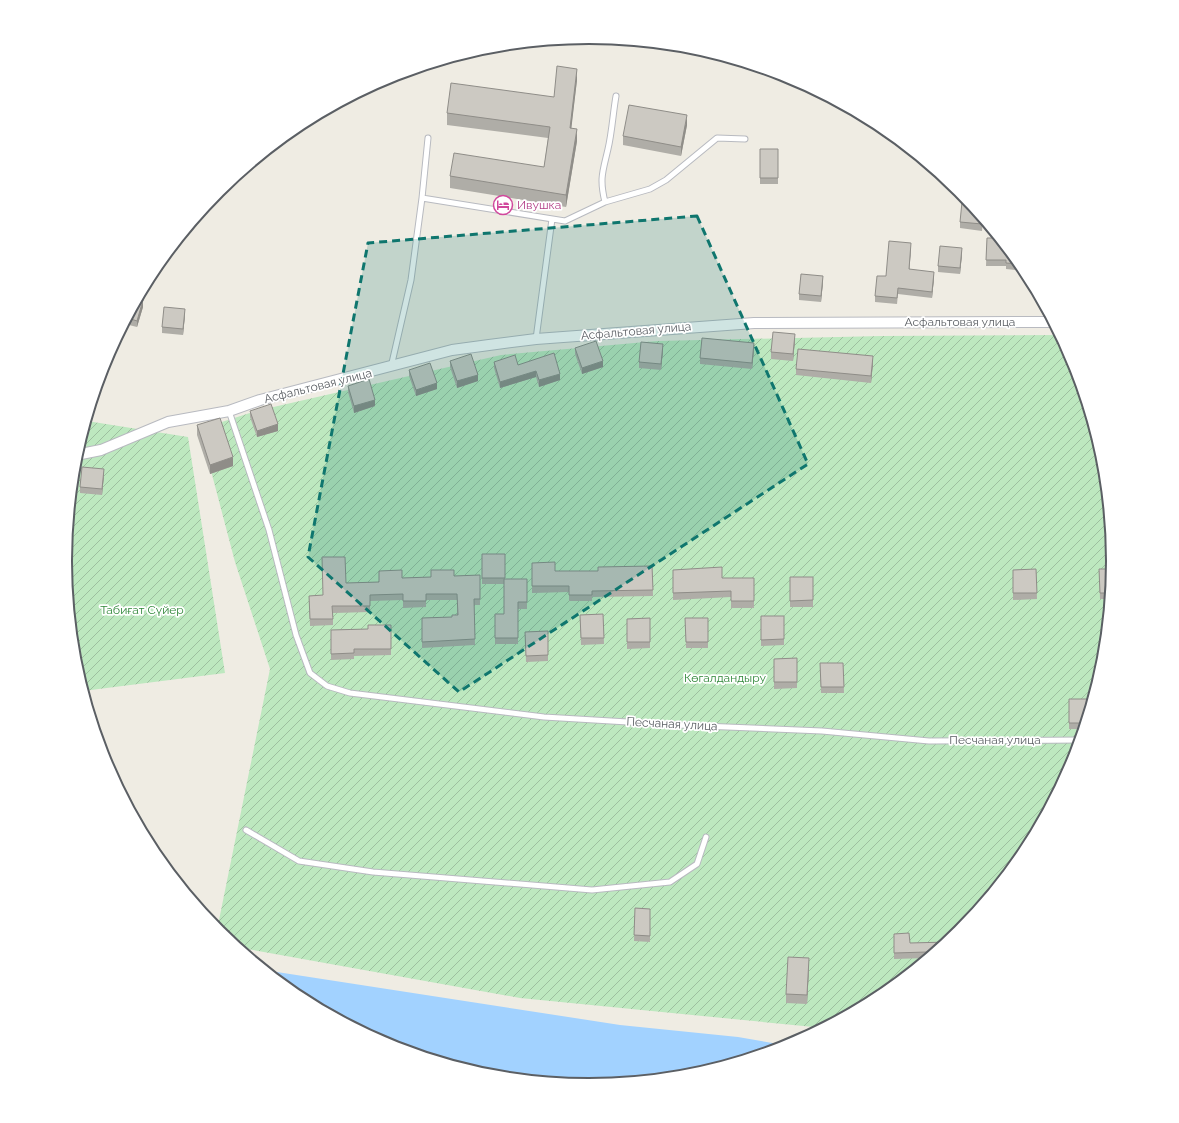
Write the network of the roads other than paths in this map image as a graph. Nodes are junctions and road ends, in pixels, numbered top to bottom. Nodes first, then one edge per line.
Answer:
1 (616, 96) dead end
2 (428, 138) dead end
3 (745, 139) dead end
4 (422, 198) junction
5 (605, 202) junction
6 (552, 219) junction
7 (1048, 322) edge
8 (536, 339) junction
9 (391, 368) junction
10 (229, 411) junction
11 (84, 453) edge
12 (1075, 740) edge
13 (246, 830) dead end
14 (706, 837) dead end

1 - 5 lane
2 - 4 lane
3 - 5 lane
4 - 6 lane
4 - 9 lane
5 - 6 lane
6 - 8 lane
7 - 8 street, Асфальтовая улица
8 - 9 street, Асфальтовая улица
9 - 10 street, Асфальтовая улица
10 - 11 street, Асфальтовая улица
10 - 12 lane, Песчаная улица
13 - 14 lane

